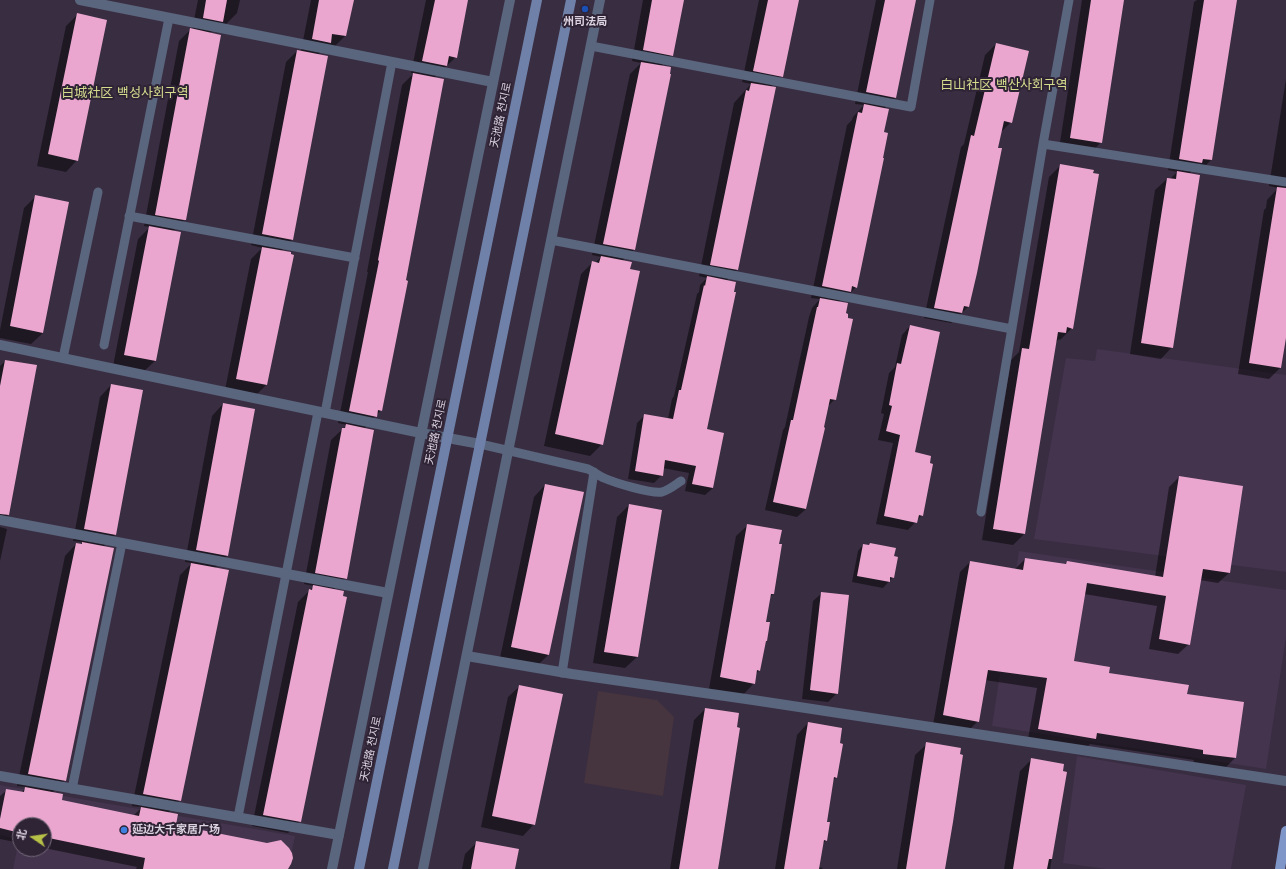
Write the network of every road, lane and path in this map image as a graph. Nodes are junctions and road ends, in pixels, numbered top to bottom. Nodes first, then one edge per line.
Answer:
1 (80, 0) edge
2 (510, 0) edge
3 (537, 0) edge
4 (571, 0) edge
5 (600, 0) edge
6 (930, 0) edge
7 (1069, 0) edge
8 (169, 18) junction
9 (591, 46) junction
10 (392, 62) junction
11 (493, 82) junction
12 (1043, 144) junction
13 (1286, 182) edge
14 (98, 192) dead end
15 (130, 216) junction
16 (552, 240) junction
17 (355, 258) junction
18 (1012, 329) junction
19 (0, 345) edge
20 (104, 346) dead end
21 (63, 358) junction
22 (322, 412) junction
23 (421, 433) junction
24 (447, 438) junction
25 (480, 444) junction
26 (509, 450) junction
27 (594, 472) junction
28 (681, 481) dead end
29 (980, 512) dead end
30 (0, 520) edge
31 (122, 543) junction
32 (286, 574) junction
33 (388, 593) junction
34 (466, 656) junction
35 (562, 673) junction
36 (0, 776) edge
37 (1286, 781) edge
38 (72, 789) junction
39 (238, 817) junction
40 (1286, 831) edge
41 (339, 835) junction
42 (332, 869) edge
43 (359, 869) edge
44 (393, 869) edge
45 (423, 869) edge
46 (1280, 869) edge

1 - 8 street
2 - 11 street, 天池路 천지로
3 - 24 main road, 天池路 천지로
4 - 25 main road
5 - 9 street
6 - 9 lane
7 - 12 lane
8 - 10 street
8 - 15 lane
9 - 16 street
10 - 11 street
10 - 17 lane
11 - 23 street, 天池路 천지로
12 - 13 lane
12 - 18 lane
14 - 21 lane
15 - 17 lane
15 - 20 lane
16 - 18 lane
16 - 26 street
17 - 22 lane
18 - 29 lane
19 - 21 street
21 - 22 street
22 - 23 street
22 - 32 lane
23 - 24 street
23 - 33 street, 天池路 천지로
24 - 25 street
24 - 43 main road, 天池路 천지로
25 - 26 lane
25 - 44 main road
26 - 27 lane
26 - 34 street
27 - 28 lane
27 - 35 lane
30 - 31 street
31 - 32 street
31 - 38 lane
32 - 33 street
32 - 39 lane
33 - 41 street, 天池路 천지로
34 - 35 street
34 - 45 street
35 - 37 street
36 - 38 street
38 - 39 street
39 - 41 street
40 - 46 main road
41 - 42 street, 天池路 천지로

